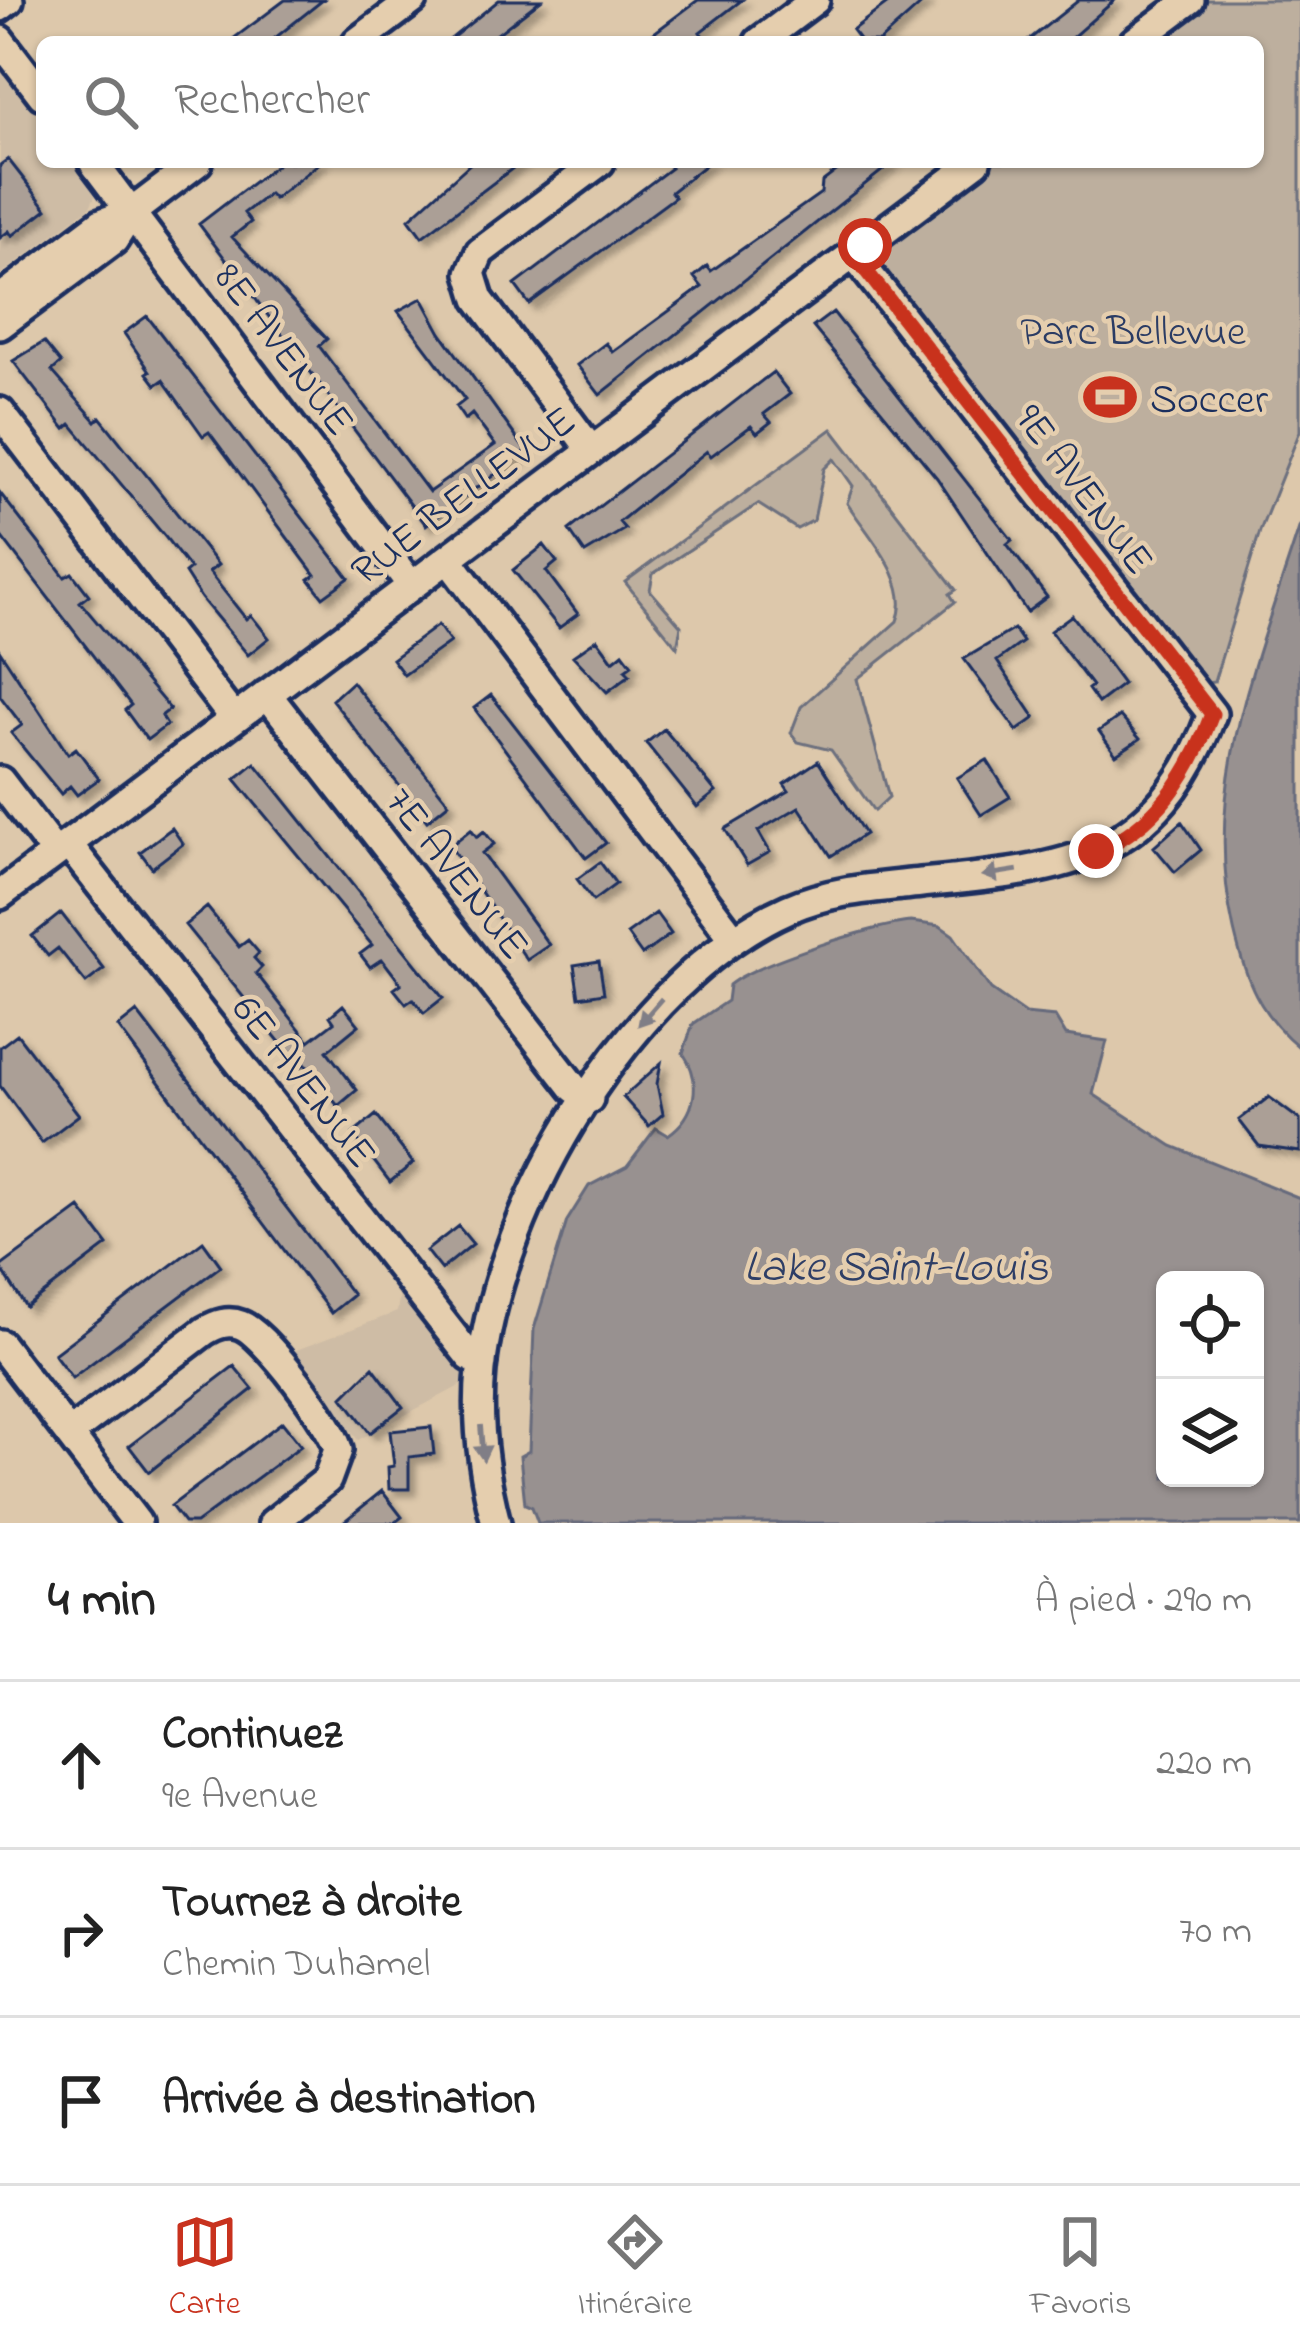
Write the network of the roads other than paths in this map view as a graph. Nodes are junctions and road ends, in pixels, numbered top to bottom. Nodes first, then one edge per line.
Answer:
1 (9, 0) edge
2 (413, 0) edge
3 (815, 0) edge
4 (1190, 0) edge
5 (0, 7) edge
6 (365, 36) edge
7 (767, 36) edge
8 (1142, 36) edge
9 (0, 40) edge
10 (36, 87) edge
11 (98, 168) edge
12 (190, 168) edge
13 (592, 168) edge
14 (968, 168) edge
15 (132, 212) junction
16 (853, 254) junction
17 (0, 299) edge
18 (0, 325) edge
19 (0, 412) edge
20 (591, 450) junction
21 (448, 559) junction
22 (411, 585) junction
23 (267, 694) junction
24 (233, 719) junction
25 (0, 781) edge
26 (62, 849) junction
27 (0, 895) edge
28 (734, 939) junction
29 (589, 1099) junction
30 (0, 1344) edge
31 (482, 1363) junction
32 (69, 1434) junction
33 (137, 1523) edge
34 (273, 1523) edge
35 (496, 1523) edge

1 - 5 street
2 - 6 street
3 - 7 street
4 - 8 street
9 - 10 street
11 - 15 street, 8E AVENUE
12 - 15 street
13 - 20 street
14 - 16 street, RUE BELLEVUE
15 - 17 street
15 - 18 street
15 - 22 street, 8E AVENUE
16 - 20 street, RUE BELLEVUE
16 -> 28 street, 9E AVENUE
19 - 24 street
20 - 21 street, RUE BELLEVUE
21 - 22 street, RUE BELLEVUE
21 - 28 street
22 - 23 street, RUE BELLEVUE
23 - 24 street, RUE BELLEVUE
23 - 29 street, 7E AVENUE
24 - 26 street, RUE BELLEVUE
25 - 26 street, 6E AVENUE
26 - 27 street, RUE BELLEVUE
26 - 31 street, 6E AVENUE
28 -> 29 street
29 - 31 street
30 - 32 street
31 -> 35 street
32 - 33 street
32 - 34 street

